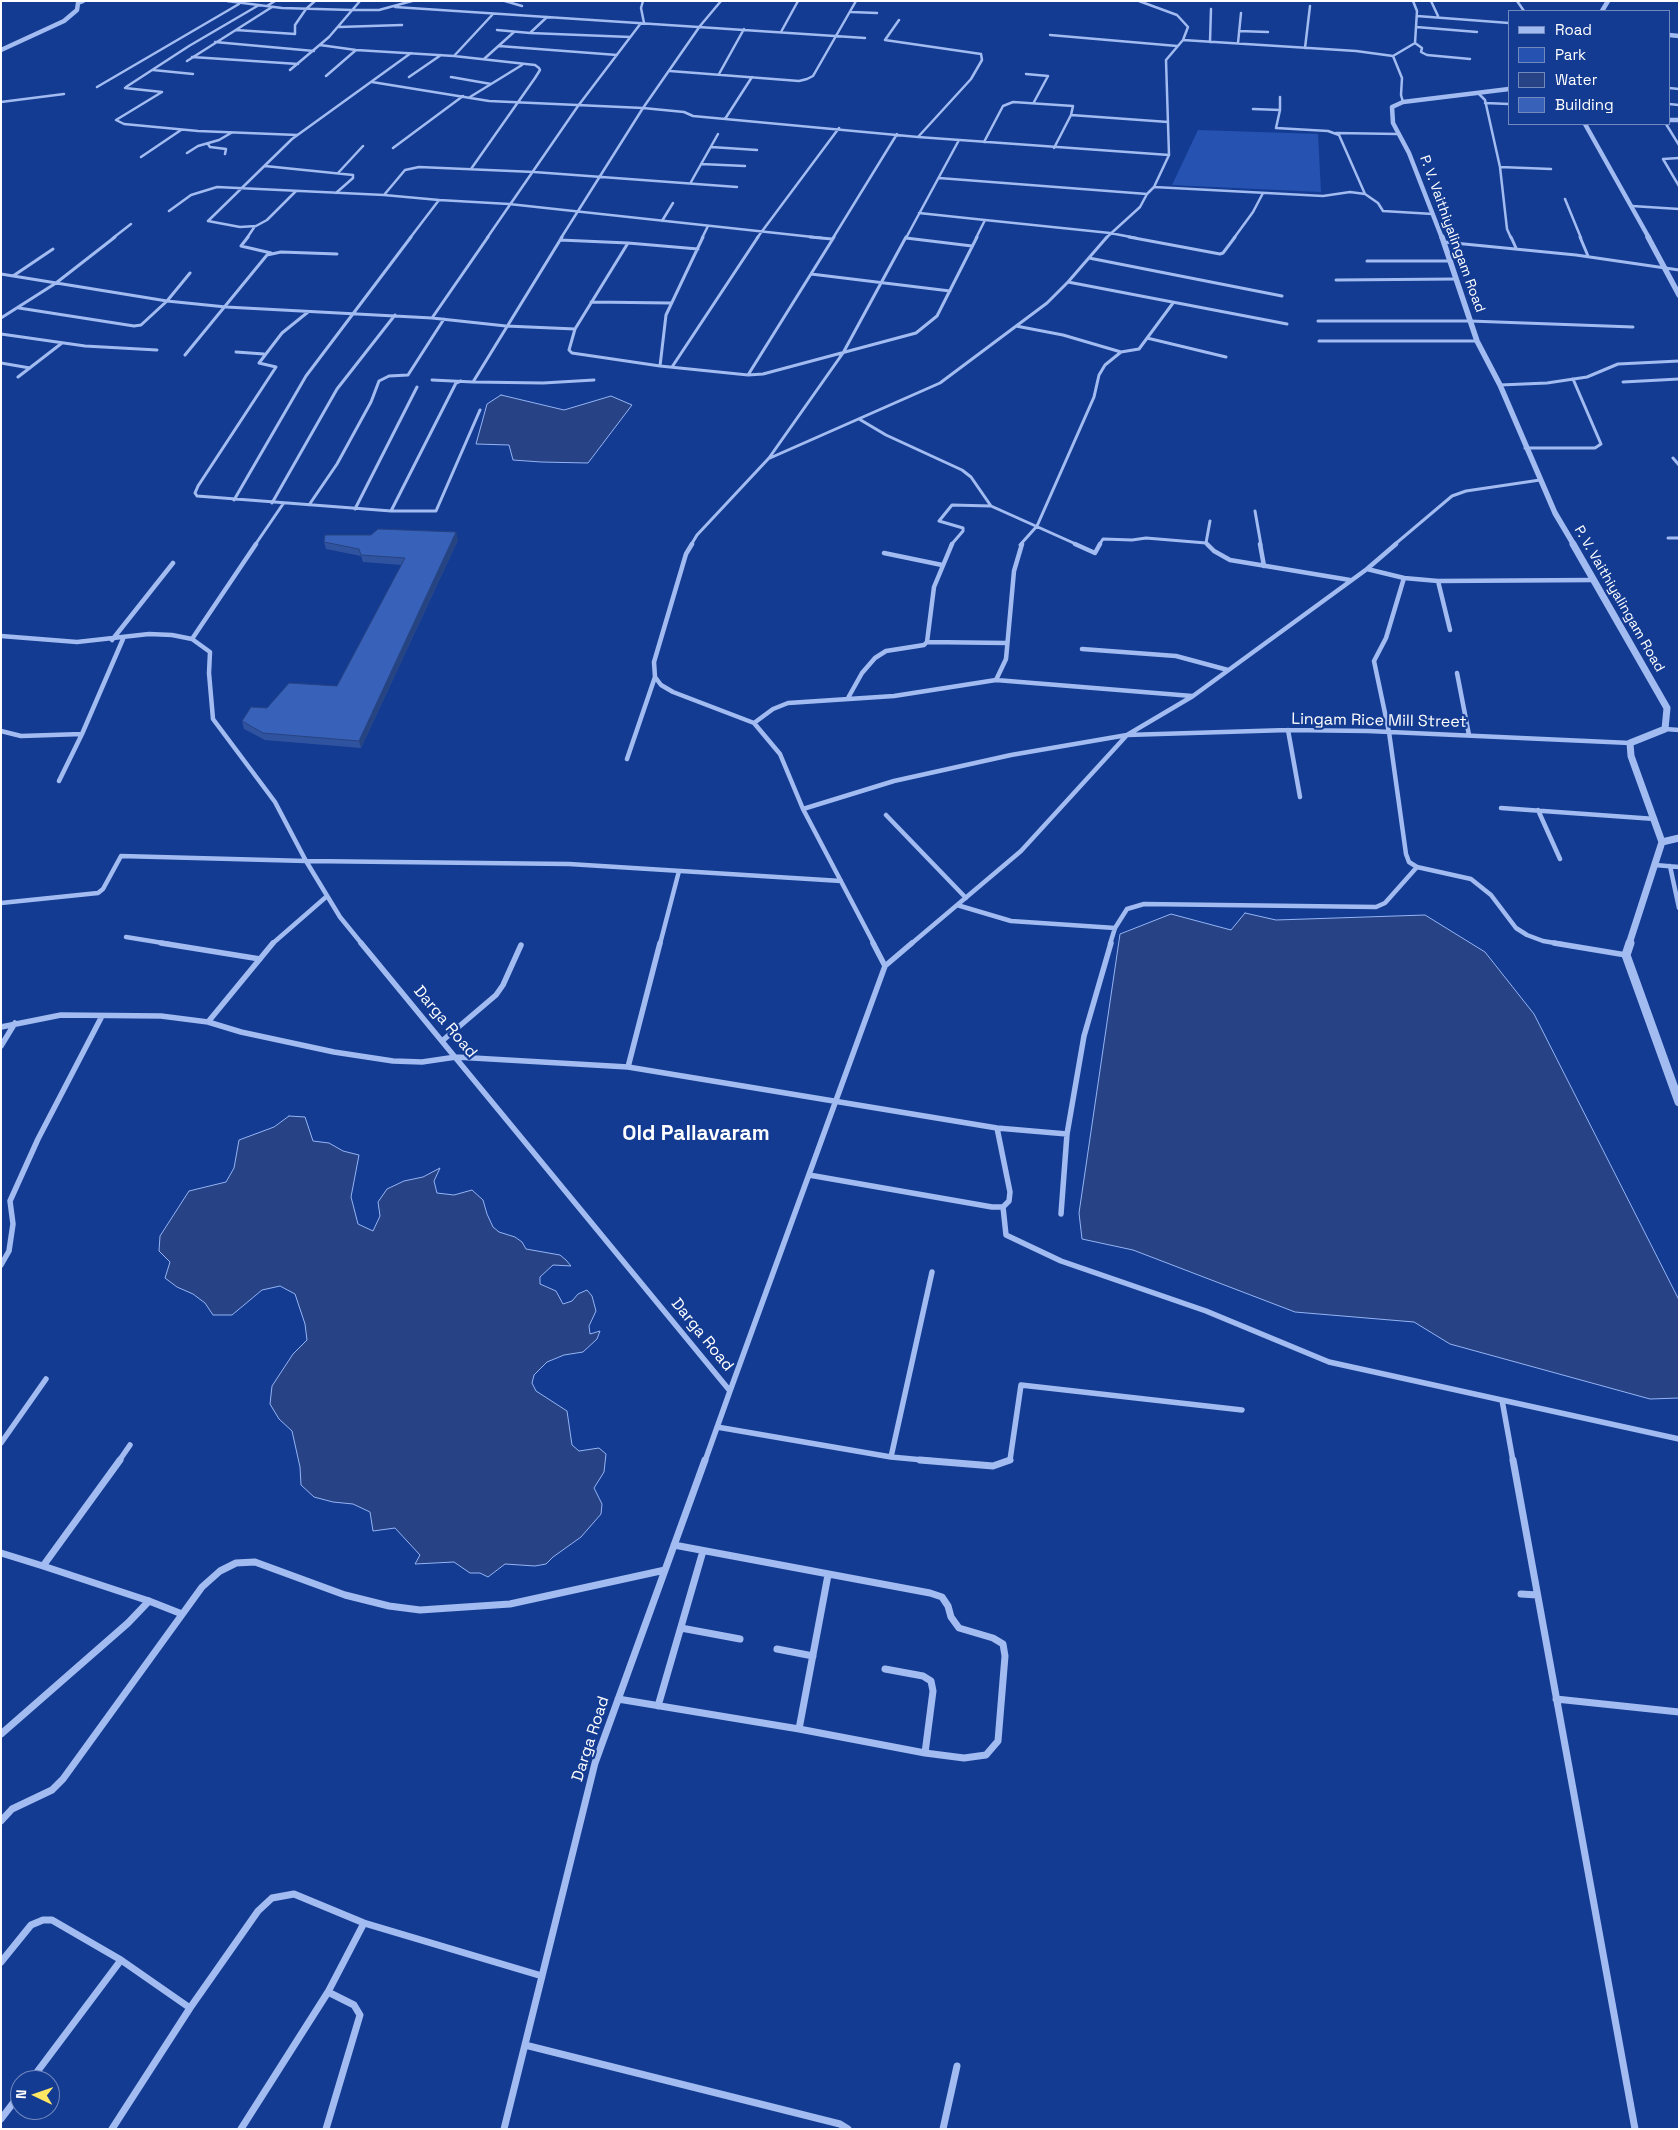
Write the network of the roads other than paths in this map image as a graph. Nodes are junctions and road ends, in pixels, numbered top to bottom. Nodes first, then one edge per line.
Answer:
1 (83, 1) edge
2 (228, 1) edge
3 (275, 1) edge
4 (315, 1) edge
5 (360, 1) edge
6 (412, 1) edge
7 (505, 1) edge
8 (643, 1) edge
9 (721, 1) edge
10 (798, 1) edge
11 (856, 1) edge
12 (1139, 1) edge
13 (1413, 1) edge
14 (1431, 1) edge
15 (240, 3) junction
16 (407, 3) edge
17 (258, 5) junction
18 (266, 6) junction
19 (522, 6) dead end
20 (1310, 6) dead end
21 (272, 7) junction
22 (395, 7) junction
23 (306, 9) junction
24 (1211, 9) dead end
25 (352, 10) junction
26 (851, 12) junction
27 (877, 13) dead end
28 (1241, 13) dead end
29 (493, 14) junction
30 (1417, 16) junction
31 (1438, 16) junction
32 (547, 17) junction
33 (899, 20) dead end
34 (643, 23) junction
35 (1508, 23) edge
36 (402, 25) dead end
37 (700, 26) junction
38 (339, 27) junction
39 (1416, 27) junction
40 (744, 29) junction
41 (236, 30) junction
42 (497, 30) dead end
43 (1239, 31) junction
44 (514, 32) junction
45 (781, 32) junction
46 (1268, 32) dead end
47 (1477, 32) dead end
48 (530, 33) junction
49 (1050, 35) dead end
50 (837, 36) junction
51 (630, 37) junction
52 (865, 38) dead end
53 (1183, 40) junction
54 (215, 42) junction
55 (1210, 42) junction
56 (1415, 43) junction
57 (1238, 44) junction
58 (320, 45) junction
59 (499, 46) junction
60 (1177, 46) junction
61 (1305, 48) junction
62 (1, 50) edge
63 (356, 50) junction
64 (314, 52) junction
65 (411, 53) junction
66 (441, 55) junction
67 (616, 55) junction
68 (454, 56) junction
69 (1393, 56) junction
70 (192, 57) junction
71 (484, 59) junction
72 (1470, 59) dead end
73 (187, 61) dead end
74 (298, 64) junction
75 (523, 64) junction
76 (152, 70) junction
77 (290, 70) dead end
78 (670, 71) junction
79 (193, 74) dead end
80 (719, 74) junction
81 (1026, 74) dead end
82 (326, 76) dead end
83 (752, 76) junction
84 (408, 77) dead end
85 (451, 77) dead end
86 (372, 82) junction
87 (492, 84) junction
88 (97, 86) dead end
89 (1508, 89) edge
90 (1478, 93) junction
91 (64, 94) dead end
92 (463, 96) junction
93 (1280, 97) dead end
94 (470, 98) junction
95 (1, 102) edge
96 (1034, 102) junction
97 (1404, 102) junction
98 (518, 103) junction
99 (1485, 103) junction
100 (1508, 104) edge
101 (578, 106) junction
102 (643, 108) junction
103 (1253, 110) dead end
104 (1280, 110) junction
105 (1071, 115) junction
106 (725, 119) junction
107 (1168, 122) junction
108 (1586, 125) edge
109 (1667, 125) edge
110 (839, 128) junction
111 (182, 130) junction
112 (231, 133) junction
113 (1336, 133) junction
114 (718, 134) dead end
115 (897, 134) junction
116 (1398, 134) junction
117 (298, 135) junction
118 (918, 137) junction
119 (959, 140) junction
120 (984, 142) junction
121 (208, 144) junction
122 (1679, 145) edge
123 (363, 146) dead end
124 (711, 147) junction
125 (393, 148) dead end
126 (1054, 148) junction
127 (757, 150) dead end
128 (187, 153) dead end
129 (225, 154) dead end
130 (1168, 155) junction
131 (142, 157) dead end
132 (1679, 158) edge
133 (701, 164) junction
134 (265, 166) junction
135 (745, 166) dead end
136 (1500, 167) junction
137 (471, 169) junction
138 (1552, 169) dead end
139 (534, 172) junction
140 (338, 173) junction
141 (601, 177) junction
142 (939, 178) junction
143 (690, 182) junction
144 (1679, 186) edge
145 (737, 187) dead end
146 (1154, 187) junction
147 (243, 188) junction
148 (296, 191) junction
149 (336, 193) junction
150 (1263, 193) junction
151 (1147, 194) junction
152 (1364, 194) junction
153 (384, 195) junction
154 (439, 200) junction
155 (1564, 200) dead end
156 (673, 203) dead end
157 (509, 204) junction
158 (1632, 206) junction
159 (1679, 209) edge
160 (169, 211) dead end
161 (577, 212) junction
162 (919, 214) junction
163 (1433, 214) junction
164 (985, 220) junction
165 (662, 221) junction
166 (131, 224) dead end
167 (256, 226) junction
168 (708, 226) junction
169 (762, 231) junction
170 (1110, 233) junction
171 (906, 238) junction
172 (832, 239) junction
173 (560, 240) junction
174 (1444, 242) junction
175 (628, 243) junction
176 (972, 246) junction
177 (53, 248) dead end
178 (1516, 248) junction
179 (698, 249) junction
180 (272, 253) junction
181 (337, 254) dead end
182 (1588, 256) junction
183 (1089, 258) junction
184 (1451, 261) junction
185 (1367, 262) dead end
186 (1665, 269) junction
187 (1679, 270) edge
188 (190, 273) dead end
189 (1, 274) edge
190 (810, 274) junction
191 (12, 276) junction
192 (1456, 279) junction
193 (1336, 280) dead end
194 (1068, 282) junction
195 (56, 283) junction
196 (881, 283) junction
197 (950, 291) junction
198 (1679, 295) edge
199 (1282, 296) dead end
200 (167, 301) junction
201 (591, 302) junction
202 (670, 303) junction
203 (1173, 304) junction
204 (226, 307) junction
205 (19, 308) junction
206 (308, 312) junction
207 (351, 314) junction
208 (394, 315) junction
209 (1, 318) edge
210 (432, 318) junction
211 (444, 319) junction
212 (1318, 321) dead end
213 (1470, 321) junction
214 (1287, 324) dead end
215 (506, 326) junction
216 (1016, 326) junction
217 (1633, 327) dead end
218 (575, 329) junction
219 (1, 334) edge
220 (1147, 338) junction
221 (1318, 341) dead end
222 (1477, 341) junction
223 (62, 342) junction
224 (156, 350) dead end
225 (236, 352) dead end
226 (1121, 352) junction
227 (843, 353) junction
228 (185, 354) dead end
229 (264, 354) junction
230 (1226, 357) dead end
231 (1679, 361) edge
232 (1, 363) edge
233 (660, 366) junction
234 (672, 367) junction
235 (30, 368) junction
236 (748, 376) junction
237 (18, 377) dead end
238 (1573, 379) junction
239 (1679, 379) edge
240 (432, 380) dead end
241 (594, 380) dead end
242 (461, 381) junction
243 (473, 382) junction
244 (1623, 382) dead end
245 (1500, 385) junction
246 (417, 387) dead end
247 (480, 410) dead end
248 (859, 419) junction
249 (1525, 448) junction
250 (769, 458) junction
251 (1673, 458) dead end
252 (1679, 465) edge
253 (1540, 480) junction
254 (234, 500) junction
255 (272, 503) junction
256 (283, 504) junction
257 (309, 506) junction
258 (991, 506) junction
259 (355, 509) junction
260 (391, 511) junction
261 (1255, 511) dead end
262 (1210, 521) dead end
263 (1037, 526) junction
264 (1668, 538) dead end
265 (1679, 538) edge
266 (1206, 542) junction
267 (884, 553) dead end
268 (173, 563) dead end
269 (942, 565) junction
270 (1264, 566) junction
271 (1367, 569) junction
272 (1404, 578) junction
273 (1350, 580) junction
274 (1593, 580) junction
275 (1438, 581) junction
276 (1450, 630) dead end
277 (1, 636) edge
278 (123, 638) junction
279 (192, 638) junction
280 (112, 640) junction
281 (927, 642) junction
282 (1007, 643) junction
283 (1082, 649) dead end
284 (1228, 670) junction
285 (1457, 673) dead end
286 (655, 677) junction
287 (996, 680) junction
288 (1193, 696) junction
289 (848, 698) junction
290 (754, 723) junction
291 (1665, 729) junction
292 (1288, 730) junction
293 (1679, 730) edge
294 (1, 731) edge
295 (1389, 732) junction
296 (82, 734) junction
297 (1127, 735) junction
298 (1469, 735) junction
299 (1630, 743) junction
300 (627, 759) dead end
301 (59, 780) dead end
302 (1300, 797) dead end
303 (1502, 808) dead end
304 (803, 809) junction
305 (1538, 810) junction
306 (886, 816) dead end
307 (1655, 819) junction
308 (1679, 838) edge
309 (1662, 842) junction
310 (1560, 859) dead end
311 (306, 861) junction
312 (1655, 864) junction
313 (1670, 866) junction
314 (1679, 866) edge
315 (1417, 867) junction
316 (679, 871) junction
317 (841, 881) junction
318 (326, 897) junction
319 (966, 898) junction
320 (1, 903) edge
321 (957, 905) junction
322 (1679, 908) edge
323 (1115, 928) junction
324 (126, 937) dead end
325 (520, 945) dead end
326 (1626, 955) junction
327 (260, 958) junction
328 (885, 966) junction
329 (102, 1016) junction
330 (208, 1022) junction
331 (15, 1023) junction
332 (1, 1027) edge
333 (442, 1041) junction
334 (1, 1046) edge
335 (456, 1057) junction
336 (628, 1067) junction
337 (1670, 1078) junction
338 (1679, 1079) edge
339 (836, 1101) junction
340 (1679, 1102) edge
341 (997, 1128) junction
342 (1067, 1134) junction
343 (809, 1175) junction
344 (1003, 1207) junction
345 (1061, 1214) dead end
346 (1, 1265) edge
347 (932, 1272) dead end
348 (46, 1378) dead end
349 (730, 1391) junction
350 (1502, 1400) junction
351 (1242, 1410) dead end
352 (717, 1427) junction
353 (1679, 1439) edge
354 (1, 1443) edge
355 (130, 1444) dead end
356 (891, 1457) junction
357 (674, 1545) junction
358 (703, 1551) junction
359 (1, 1553) edge
360 (43, 1566) junction
361 (665, 1570) junction
362 (828, 1575) junction
363 (1522, 1594) dead end
364 (1537, 1595) junction
365 (149, 1601) junction
366 (182, 1614) junction
367 (681, 1628) junction
368 (740, 1639) dead end
369 (777, 1649) dead end
370 (813, 1656) junction
371 (885, 1669) dead end
372 (618, 1699) junction
373 (1556, 1699) junction
374 (658, 1706) junction
375 (1679, 1712) edge
376 (799, 1729) junction
377 (1, 1734) edge
378 (925, 1752) junction
379 (1, 1820) edge
380 (364, 1923) junction
381 (121, 1960) junction
382 (1, 1962) edge
383 (542, 1976) junction
384 (328, 1992) junction
385 (190, 2008) junction
386 (524, 2045) junction
387 (956, 2066) dead end
388 (38, 2070) edge
389 (10, 2107) edge
390 (1, 2119) edge
391 (112, 2129) edge
392 (241, 2129) edge
393 (326, 2129) edge
394 (504, 2129) edge
395 (848, 2129) edge
396 (943, 2129) edge
397 (1635, 2129) edge

1 - 62 street
2 - 15 street
3 - 18 street
4 - 23 street
5 - 25 street
6 - 16 street
7 - 19 street
8 - 34 street
9 - 37 street
10 - 45 street
11 - 26 street
12 - 53 street
13 - 30 street
14 - 31 street
15 - 17 street
15 - 88 street
16 - 22 street
17 - 18 street
17 - 76 street
18 - 21 street
20 - 61 street
21 - 23 street
21 - 41 street
22 - 25 street
22 - 29 street
23 - 25 street
23 - 41 street
24 - 55 street
25 - 38 street
26 - 27 street
26 - 50 street
28 - 43 street
29 - 32 street
29 - 68 street
30 - 31 street
30 - 39 street
31 - 35 street
32 - 34 street
32 - 48 street
33 - 118 street
34 - 37 street
34 - 51 street
36 - 38 street
37 - 40 street
37 - 78 street
38 - 58 street
39 - 47 street
39 - 56 street
40 - 45 street
40 - 80 street
41 - 54 street
42 - 44 street
43 - 46 street
43 - 57 street
44 - 48 street
44 - 59 street
45 - 50 street
48 - 51 street
49 - 60 street
50 - 52 street
50 - 83 street
51 - 67 street
53 - 55 street
53 - 60 street
54 - 64 street
54 - 70 street
55 - 57 street
56 - 69 street
56 - 72 street
57 - 61 street
58 - 63 street
58 - 64 street
59 - 67 street
59 - 71 street
60 - 107 street
61 - 69 street
63 - 65 street
63 - 82 street
64 - 74 street
65 - 66 street
65 - 86 street
66 - 68 street
66 - 84 street
67 - 101 street
68 - 71 street
69 - 97 street
70 - 73 street
70 - 74 street
71 - 75 street
74 - 77 street
75 - 87 street
75 - 98 street
76 - 79 street
76 - 111 street
78 - 80 street
78 - 102 street
80 - 83 street
81 - 96 street
83 - 106 street
85 - 87 street
86 - 92 street
86 - 117 street
87 - 94 street
89 - 90 street
90 - 97 street
90 - 99 street
91 - 95 street
92 - 94 street
92 - 125 street
93 - 104 street
94 - 98 street
96 - 105 street
96 - 120 street
97 - 116 street, P. V. Vaithiyalingam Road
98 - 101 street
98 - 137 street
99 - 100 street
99 - 136 street
101 - 102 street
101 - 139 street
102 - 106 street
102 - 141 street
103 - 104 street
104 - 113 street
105 - 107 street
105 - 126 street
106 - 110 street
107 - 130 street
108 - 158 street
109 - 122 street
110 - 115 street
110 - 169 street
111 - 112 street
111 - 131 street
112 - 117 street
112 - 121 street
113 - 116 street
113 - 152 street
114 - 124 street
115 - 118 street
115 - 172 street
116 - 163 street, P. V. Vaithiyalingam Road
117 - 134 street
118 - 119 street
119 - 120 street
119 - 142 street
120 - 126 street
121 - 128 street
121 - 129 street
123 - 140 street
124 - 127 street
124 - 133 street
126 - 130 street
130 - 146 street
132 - 144 street
133 - 135 street
133 - 143 street
134 - 140 street
134 - 147 street
136 - 138 street
136 - 178 street
137 - 139 street
137 - 153 street
139 - 141 street
139 - 157 street
140 - 149 street
141 - 143 street
141 - 161 street
142 - 151 street
142 - 162 street
143 - 145 street
146 - 150 street
146 - 151 street
147 - 148 street
147 - 160 street
147 - 167 street
148 - 149 street
148 - 167 street
149 - 153 street
150 - 152 street
150 - 170 street
151 - 170 street
152 - 163 street
153 - 154 street
154 - 157 street
154 - 207 street
155 - 182 street
156 - 165 street
157 - 161 street
157 - 210 street
158 - 159 street
158 - 186 street
161 - 165 street
161 - 173 street
162 - 164 street
162 - 171 street
163 - 174 street, P. V. Vaithiyalingam Road
164 - 170 street
164 - 176 street
165 - 168 street
166 - 195 street
167 - 180 street
168 - 169 street
168 - 179 street
169 - 172 street
169 - 234 street
170 - 183 street
171 - 176 street
171 - 196 street
172 - 190 street
173 - 175 street
173 - 215 street
174 - 178 street
174 - 184 street, P. V. Vaithiyalingam Road
175 - 179 street
175 - 201 street
176 - 197 street
177 - 191 street
178 - 182 street
179 - 202 street
180 - 181 street
180 - 204 street
182 - 186 street
183 - 194 street
183 - 199 street
184 - 185 street
184 - 192 street, P. V. Vaithiyalingam Road
186 - 187 street
186 - 198 street
188 - 200 street
189 - 191 street
190 - 196 street
190 - 236 street
191 - 195 street
192 - 193 street
192 - 213 street, P. V. Vaithiyalingam Road
194 - 203 street
194 - 216 street
195 - 200 street
195 - 205 street
196 - 197 street
196 - 227 street
197 - 227 street
200 - 204 street
200 - 205 street
201 - 202 street
201 - 218 street
202 - 233 street
203 - 214 street
203 - 220 street
204 - 206 street
204 - 228 street
205 - 209 street
206 - 207 street
206 - 229 street
207 - 208 street
207 - 254 street
208 - 210 street
208 - 255 street
210 - 211 street
211 - 215 street
211 - 257 street
212 - 213 street
213 - 217 street
213 - 222 street, P. V. Vaithiyalingam Road
215 - 218 street
215 - 243 street
216 - 226 street
216 - 248 street
218 - 233 street
219 - 223 street
220 - 226 street
220 - 230 street
221 - 222 street
222 - 245 street, P. V. Vaithiyalingam Road
223 - 224 street
223 - 235 street
225 - 229 street
226 - 263 street
227 - 236 street
227 - 250 street
229 - 254 street
231 - 238 street
232 - 235 street
233 - 234 street
234 - 236 street
235 - 237 street
238 - 245 street
238 - 249 street
239 - 244 street
240 - 242 street
241 - 243 street
242 - 243 street
242 - 260 street
245 - 249 street, P. V. Vaithiyalingam Road
246 - 259 street
247 - 260 street
248 - 250 street
248 - 258 street
249 - 253 street, P. V. Vaithiyalingam Road
250 - 286 street
251 - 252 street
253 - 271 street
253 - 274 street, P. V. Vaithiyalingam Road
254 - 255 street
255 - 256 street
256 - 257 street
256 - 279 street
257 - 259 street
258 - 263 street
258 - 269 street
259 - 260 street
261 - 270 street
262 - 266 street
263 - 266 street
263 - 282 street
264 - 265 street
266 - 270 street
267 - 269 street
268 - 280 street
269 - 281 street
270 - 273 street
271 - 272 street
271 - 273 street
272 - 275 street
272 - 295 street
273 - 284 street
274 - 275 street
274 - 291 street, P. V. Vaithiyalingam Road
275 - 276 street
277 - 280 street
278 - 279 street
278 - 280 street
278 - 296 street
279 - 311 street, Darga Road
281 - 282 street
281 - 289 street
282 - 287 street
283 - 284 street
284 - 288 street
285 - 298 street
286 - 290 street
286 - 300 street
287 - 288 street
287 - 289 street
288 - 297 street
289 - 290 street
290 - 304 street
291 - 293 street
291 - 299 street
292 - 295 street, Lingam Rice Mill Street
292 - 297 street, Lingam Rice Mill Street
292 - 302 street
294 - 296 street
295 - 298 street, Lingam Rice Mill Street
295 - 315 street
296 - 301 street
297 - 304 street
297 - 319 street
298 - 299 street, Lingam Rice Mill Street
299 - 307 street
303 - 305 street
304 - 317 street
305 - 307 street
305 - 310 street
306 - 319 street
307 - 309 street
308 - 309 street
309 - 312 street
311 - 316 street
311 - 318 street, Darga Road
311 - 320 street
312 - 313 street
312 - 326 street
313 - 314 street
313 - 322 street
315 - 323 street
315 - 326 street
316 - 317 street
316 - 336 street
317 - 328 street
318 - 327 street
318 - 333 street, Darga Road
319 - 321 street
321 - 323 street
321 - 328 street
323 - 342 street
324 - 327 street
325 - 333 street
326 - 337 street
327 - 330 street
328 - 339 street
329 - 330 street
329 - 331 street
329 - 346 street
330 - 335 street
331 - 332 street
331 - 334 street
333 - 335 street, Darga Road
335 - 336 street
335 - 349 street, Darga Road
336 - 339 street
337 - 338 street
337 - 340 street
339 - 341 street
339 - 343 street
341 - 342 street
341 - 344 street
342 - 345 street
343 - 344 street
343 - 349 street
344 - 350 street
347 - 356 street
348 - 354 street
349 - 352 street, Darga Road
350 - 353 street
350 - 364 street
351 - 356 street
352 - 356 street
352 - 357 street, Darga Road
355 - 360 street
357 - 358 street
357 - 361 street, Darga Road
358 - 362 street
358 - 367 street
359 - 360 street
360 - 365 street
361 - 366 street
361 - 372 street, Darga Road
362 - 370 street
362 - 378 street
363 - 364 street
364 - 373 street
365 - 366 street
365 - 377 street
366 - 379 street
367 - 368 street
367 - 374 street
369 - 370 street
370 - 376 street
371 - 378 street
372 - 374 street
372 - 383 street, Darga Road
373 - 375 street
373 - 397 street
374 - 376 street
376 - 378 street
380 - 383 street
380 - 384 street
380 - 385 street
381 - 382 street
381 - 385 street
381 - 388 street
383 - 386 street, Darga Road
384 - 392 street
384 - 393 street
385 - 391 street
386 - 394 street, Darga Road
386 - 395 street
387 - 396 street
389 - 390 street

